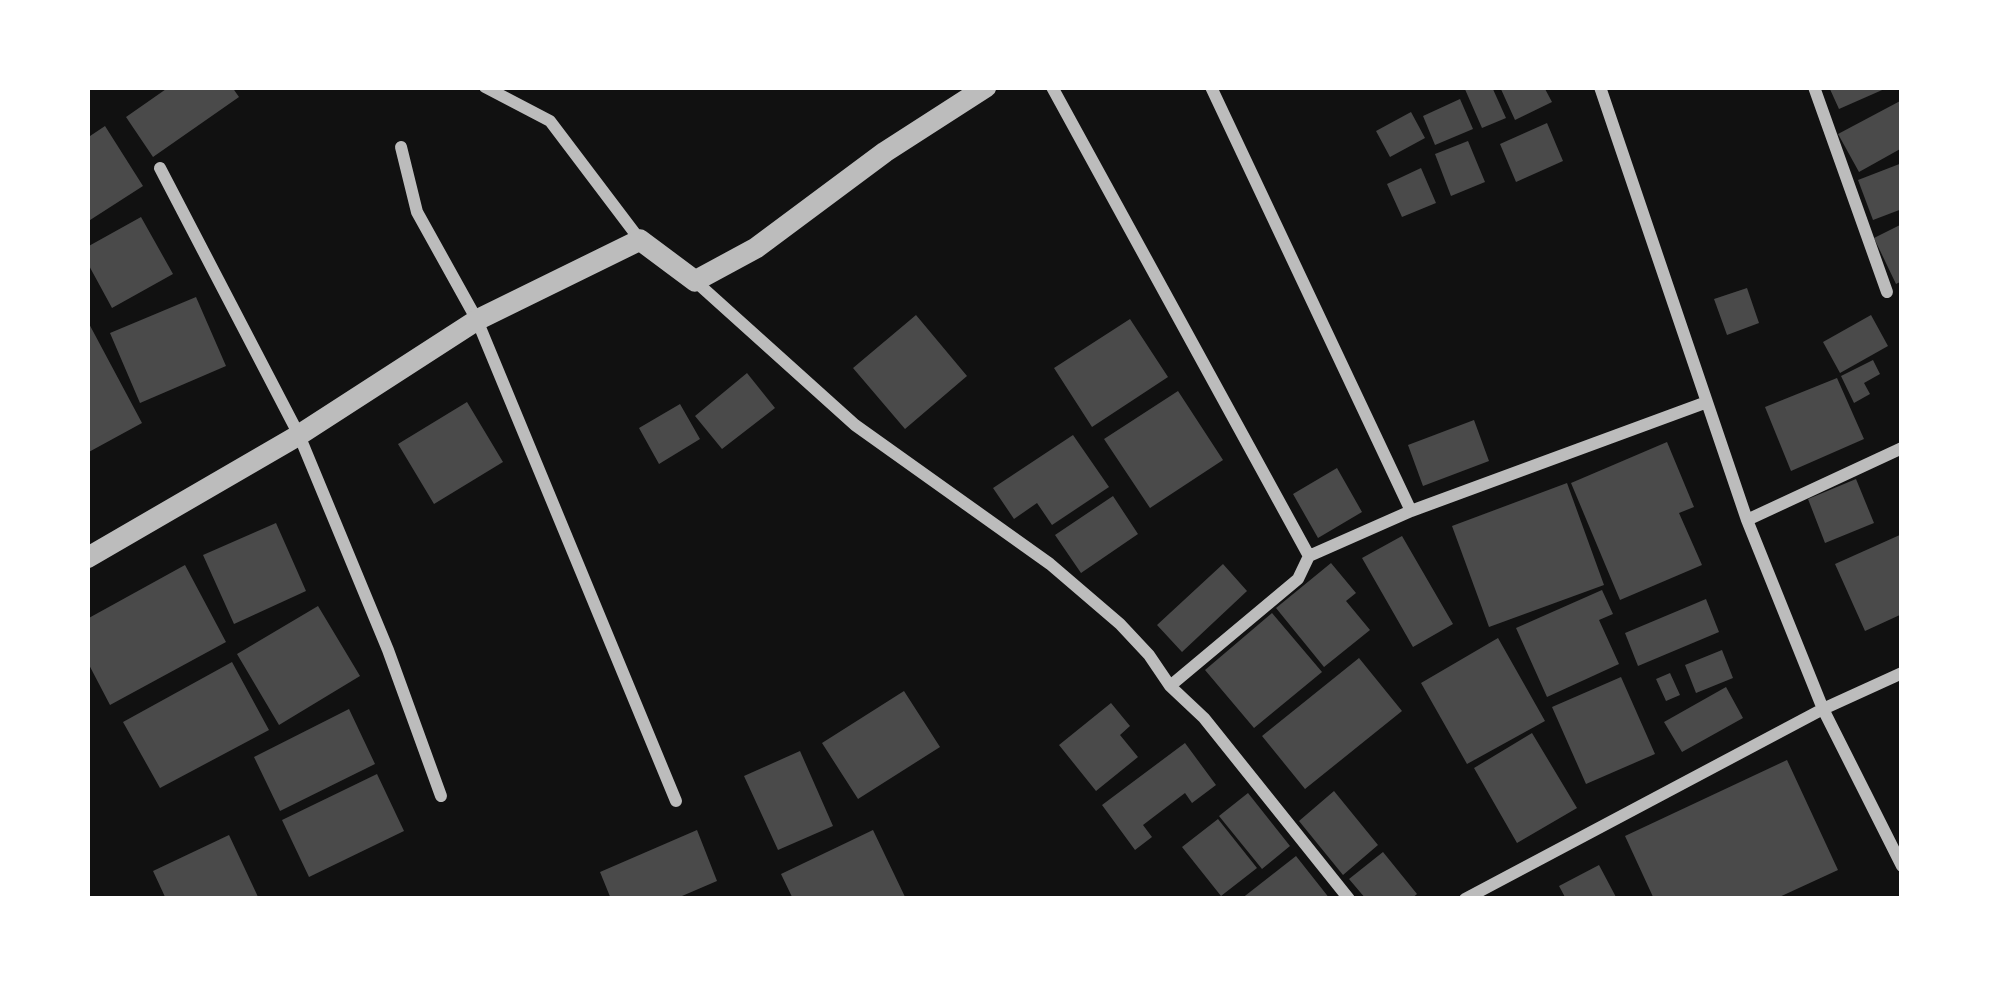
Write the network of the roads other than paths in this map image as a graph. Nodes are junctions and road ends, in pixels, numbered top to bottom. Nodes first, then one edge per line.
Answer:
1 (485, 87) edge
2 (986, 87) edge
3 (1052, 87) edge
4 (1211, 87) edge
5 (1600, 87) edge
6 (1814, 87) edge
7 (401, 147) dead end
8 (160, 168) dead end
9 (640, 240) junction
10 (695, 281) junction
11 (1887, 292) dead end
12 (477, 320) junction
13 (1707, 402) junction
14 (299, 435) junction
15 (1902, 448) edge
16 (1411, 511) junction
17 (1747, 520) junction
18 (1309, 556) junction
19 (87, 558) edge
20 (1902, 673) edge
21 (1170, 686) junction
22 (1823, 709) junction
23 (441, 796) dead end
24 (676, 802) dead end
25 (1902, 866) edge
26 (1349, 899) edge
27 (1466, 899) edge

1 - 9 street
2 - 10 street
3 - 18 street
4 - 16 street
5 - 13 street
6 - 11 street
7 - 12 street
8 - 14 street
9 - 10 street
9 - 12 street
10 - 21 street
12 - 14 street
12 - 24 street
13 - 16 street
13 - 17 street
14 - 19 street
14 - 23 street
15 - 17 street
16 - 18 street
17 - 22 street
18 - 21 street
20 - 22 street
21 - 26 street
22 - 25 street
22 - 27 street

